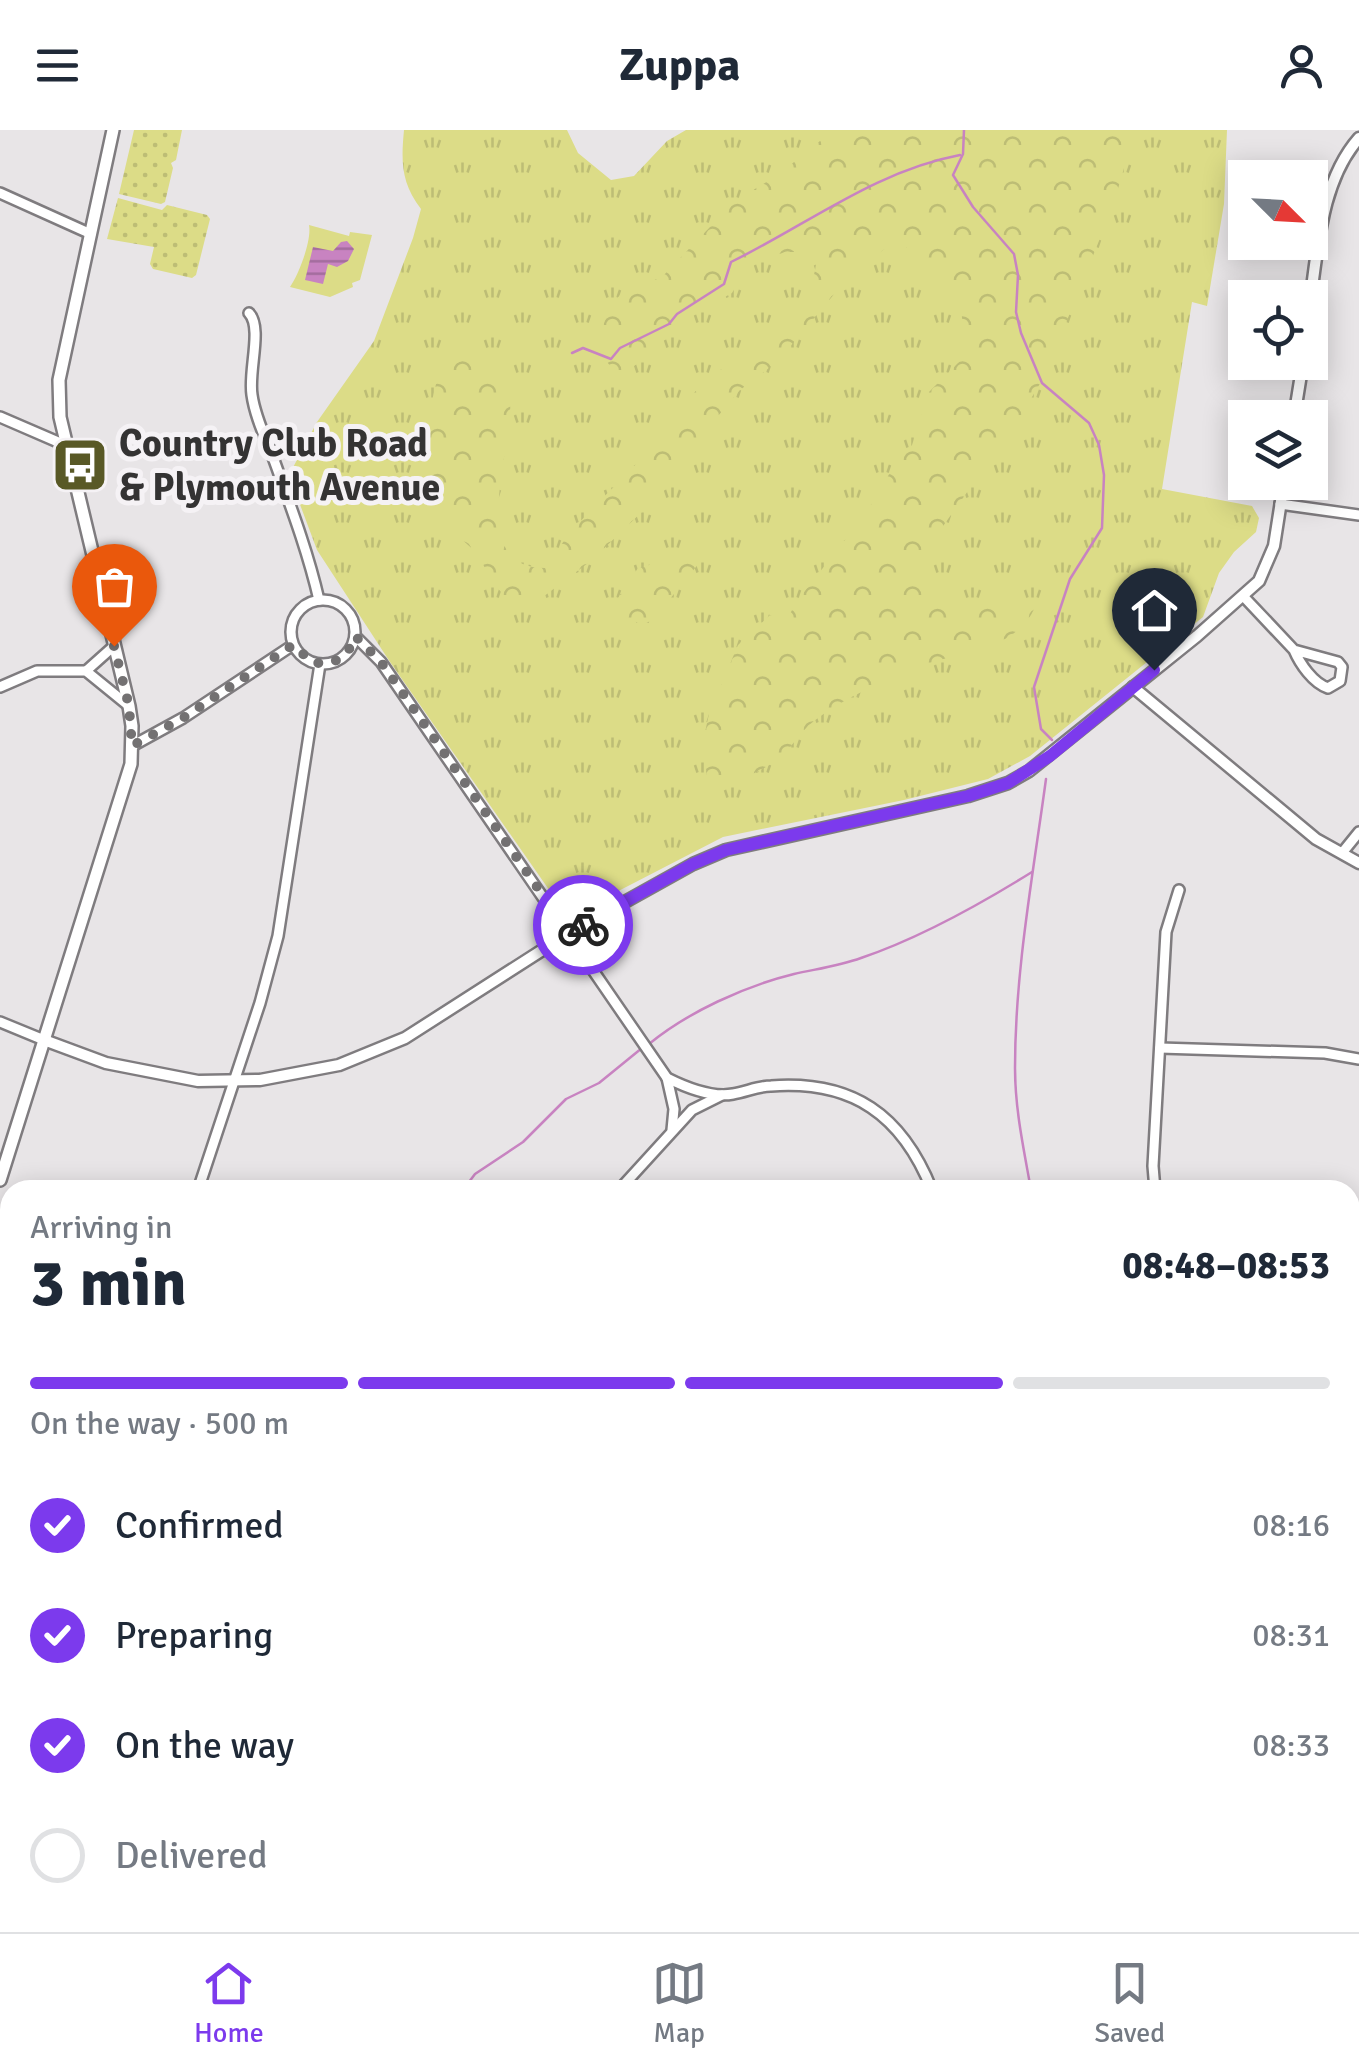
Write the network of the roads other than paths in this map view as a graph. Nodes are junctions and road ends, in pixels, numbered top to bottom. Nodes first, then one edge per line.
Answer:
1 (113, 130) edge
2 (1359, 138) edge
3 (0, 192) edge
4 (91, 234) junction
5 (1314, 280) edge
6 (248, 311) dead end
7 (0, 417) edge
8 (68, 452) junction
9 (1281, 500) edge
10 (1280, 504) junction
11 (1359, 515) edge
12 (1244, 596) junction
13 (319, 600) junction
14 (355, 636) junction
15 (293, 645) junction
16 (114, 646) junction
17 (1294, 650) junction
18 (320, 664) junction
19 (86, 671) junction
20 (0, 687) edge
21 (1133, 687) junction
22 (129, 706) junction
23 (132, 746) junction
24 (1359, 832) edge
25 (1342, 854) junction
26 (1359, 863) edge
27 (1179, 890) dead end
28 (569, 933) junction
29 (0, 1022) edge
30 (44, 1040) junction
31 (1160, 1048) junction
32 (1359, 1059) edge
33 (667, 1078) junction
34 (232, 1083) junction
35 (724, 1094) junction
36 (672, 1132) junction
37 (0, 1180) edge
38 (201, 1180) edge
39 (628, 1180) edge
40 (927, 1180) edge
41 (1154, 1180) edge

1 - 4 main road
2 - 5 street
3 - 4 street
4 - 8 main road
6 - 13 street
7 - 8 street
8 - 16 main road
9 - 10 street
10 - 11 street
10 - 12 street
12 - 17 street
12 - 21 street
13 - 14 street
13 - 15 street
14 - 18 street
14 - 28 street
15 - 18 street
15 - 23 street
16 - 19 street
16 - 22 main road
17 - 17 street
18 - 34 street
19 - 20 street
19 - 22 street
21 - 25 street
21 - 28 street
22 - 23 main road
23 - 30 main road
24 - 25 street
25 - 26 street
27 - 31 street
28 - 33 street
28 - 34 street
29 - 30 street
30 - 34 street
30 - 37 main road
31 - 32 street
31 - 41 street
33 - 35 street
33 - 36 street
34 - 38 street
35 - 36 street
35 - 40 street
36 - 39 street

